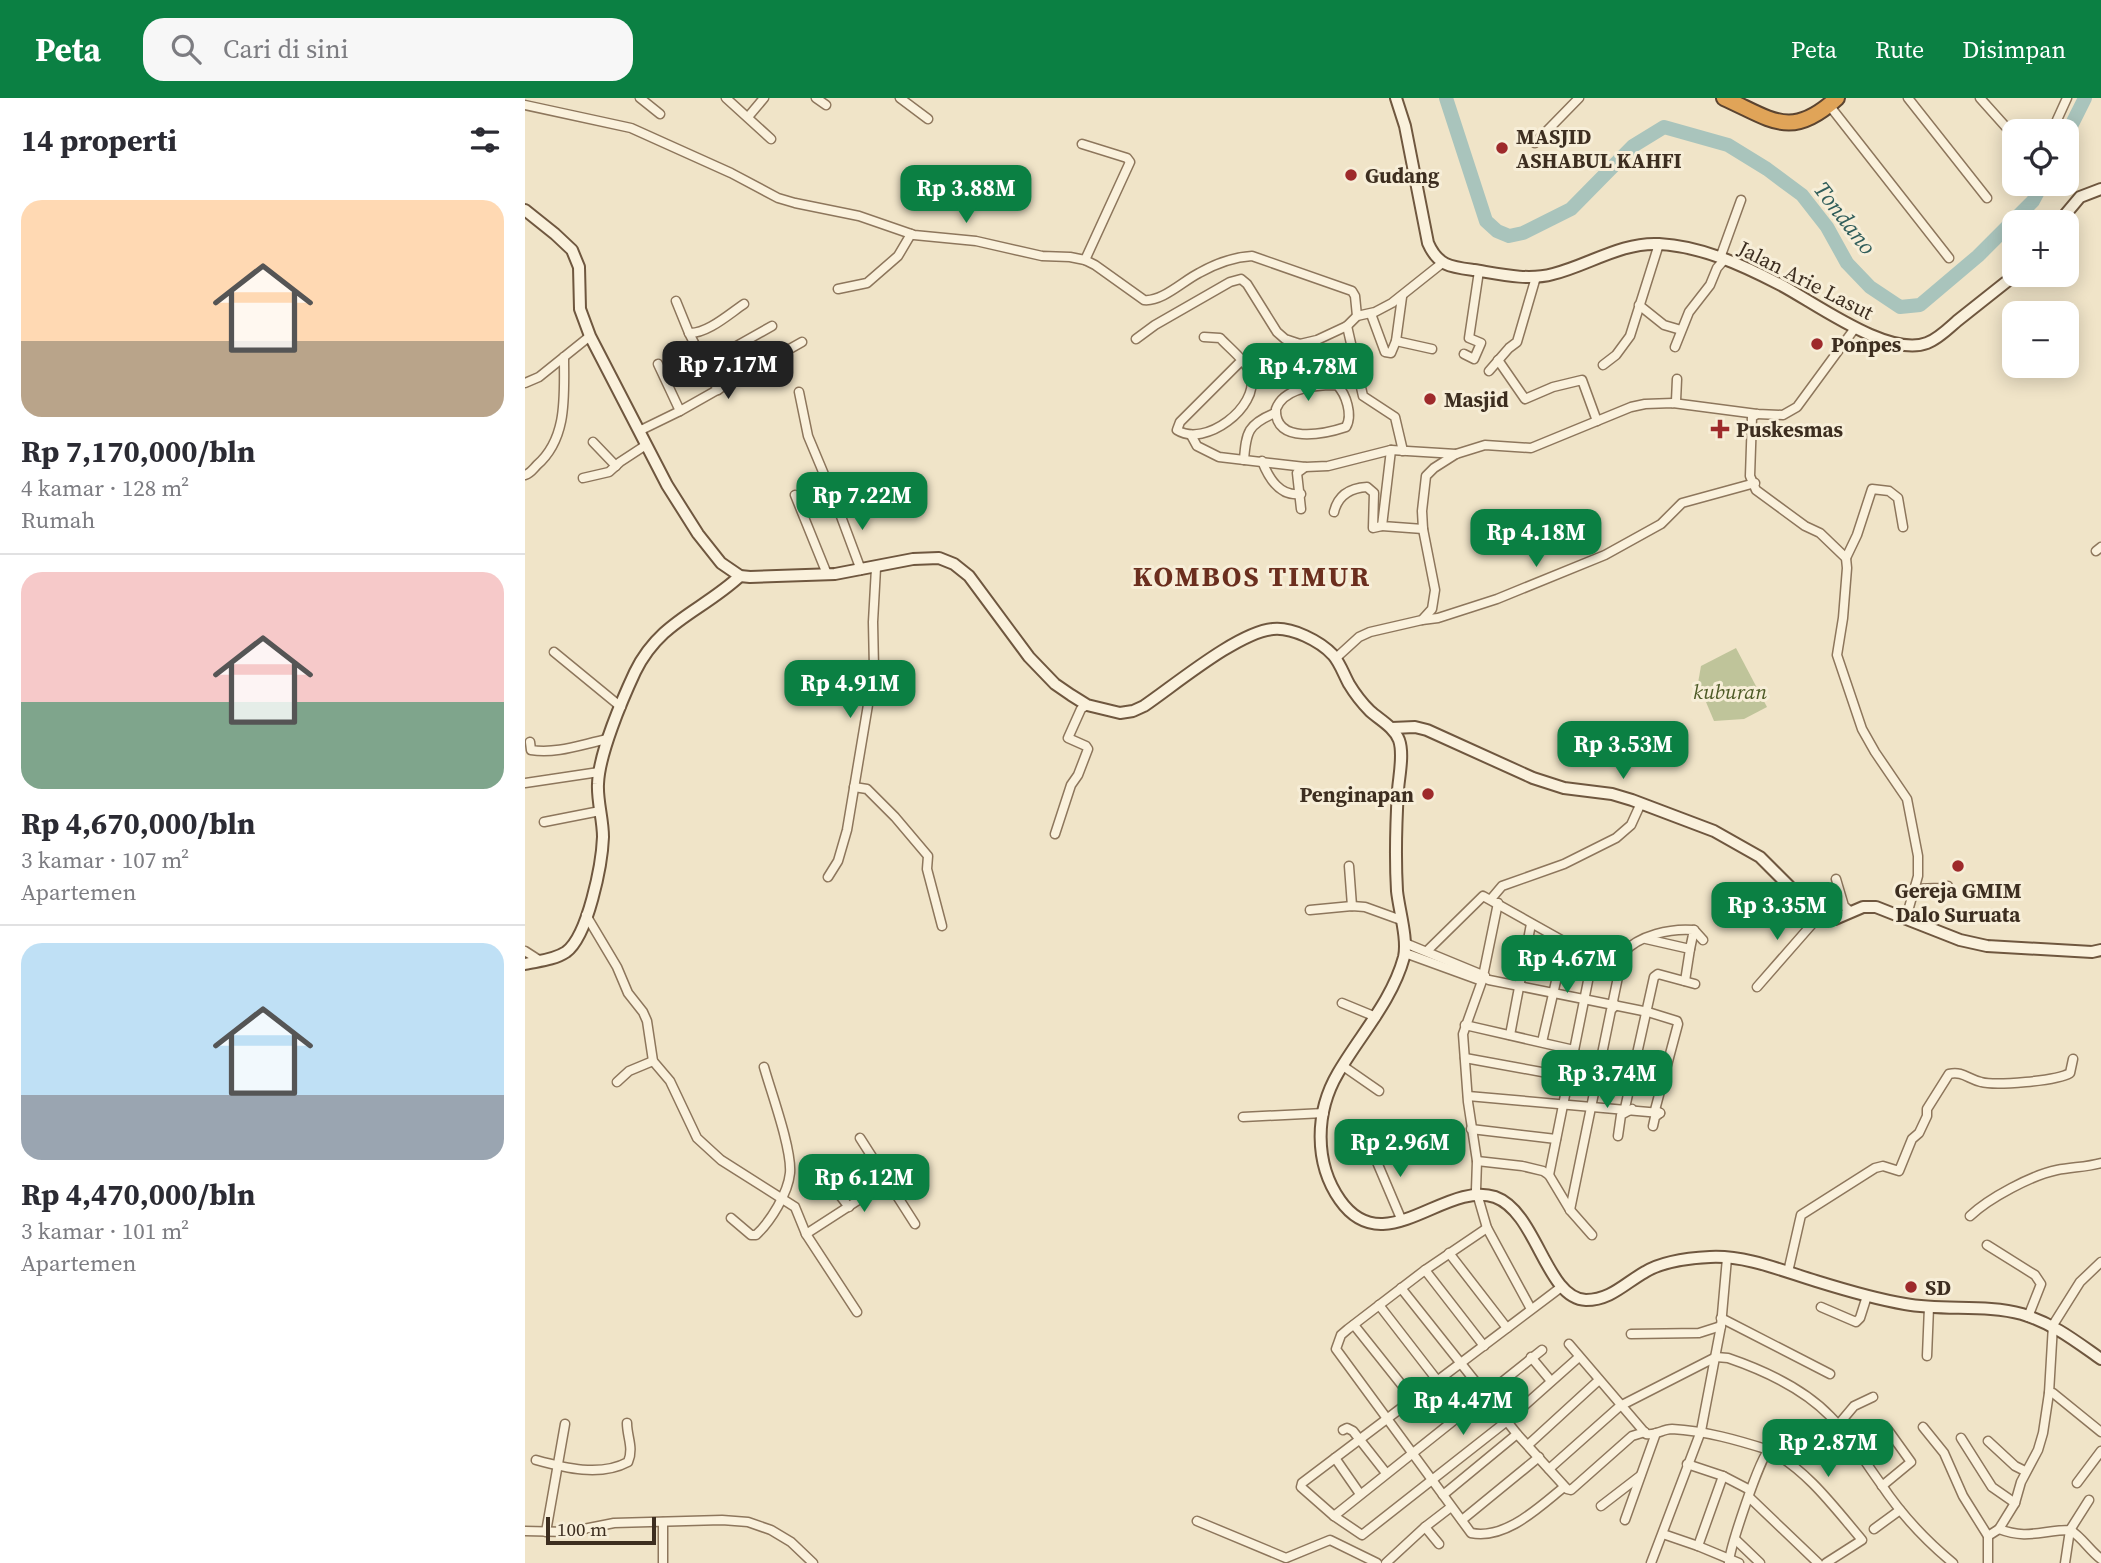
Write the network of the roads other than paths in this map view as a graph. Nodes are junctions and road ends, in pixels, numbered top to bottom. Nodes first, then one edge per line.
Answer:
1 (641, 98) edge
2 (726, 98) edge
3 (764, 98) edge
4 (816, 98) edge
5 (900, 98) edge
6 (1396, 98) edge
7 (1579, 98) edge
8 (1724, 98) edge
9 (1908, 98) edge
10 (1980, 98) edge
11 (2067, 98) edge
12 (1827, 102) edge
13 (525, 105) edge
14 (826, 105) dead end
15 (660, 114) dead end
16 (748, 117) junction
17 (928, 119) dead end
18 (2057, 119) edge
19 (2002, 123) edge
20 (771, 139) dead end
21 (1535, 143) dead end
22 (1082, 144) dead end
23 (2101, 189) edge
24 (1987, 198) dead end
25 (1741, 200) dead end
26 (525, 210) edge
27 (2069, 210) edge
28 (911, 234) junction
29 (1659, 244) junction
30 (1949, 258) dead end
31 (1722, 259) junction
32 (1085, 260) junction
33 (1441, 264) junction
34 (1479, 271) junction
35 (1536, 277) junction
36 (2002, 285) edge
37 (838, 289) dead end
38 (1402, 297) junction
39 (676, 301) dead end
40 (744, 304) dead end
41 (1639, 305) junction
42 (1371, 314) junction
43 (1357, 316) junction
44 (1347, 326) junction
45 (772, 327) dead end
46 (1855, 328) junction
47 (1681, 330) junction
48 (689, 333) junction
49 (590, 336) junction
50 (1204, 337) dead end
51 (1136, 339) dead end
52 (1396, 341) junction
53 (802, 342) dead end
54 (1675, 347) dead end
55 (1432, 349) dead end
56 (1464, 354) dead end
57 (564, 357) junction
58 (1354, 357) junction
59 (1498, 360) junction
60 (705, 361) junction
61 (1241, 361) junction
62 (658, 364) dead end
63 (1602, 365) dead end
64 (1297, 368) dead end
65 (1489, 371) dead end
66 (1677, 379) dead end
67 (525, 383) edge
68 (718, 390) junction
69 (799, 392) dead end
70 (1672, 403) junction
71 (681, 411) junction
72 (1275, 413) junction
73 (1757, 414) junction
74 (1597, 421) junction
75 (639, 431) junction
76 (1191, 435) junction
77 (593, 442) dead end
78 (646, 445) junction
79 (1391, 450) junction
80 (1403, 451) junction
81 (1433, 453) junction
82 (1456, 454) junction
83 (1244, 460) junction
84 (1262, 461) junction
85 (616, 466) junction
86 (1305, 467) junction
87 (1434, 468) junction
88 (525, 475) edge
89 (583, 478) dead end
90 (1755, 483) junction
91 (1301, 494) junction
92 (795, 495) dead end
93 (1301, 509) dead end
94 (1334, 512) dead end
95 (1382, 526) junction
96 (1903, 527) dead end
97 (1423, 529) junction
98 (1846, 558) junction
99 (876, 568) junction
100 (861, 570) junction
101 (735, 573) junction
102 (827, 574) junction
103 (1422, 620) junction
104 (554, 652) dead end
105 (1335, 658) junction
106 (1087, 705) junction
107 (621, 707) junction
108 (1392, 728) junction
109 (608, 739) junction
110 (530, 742) dead end
111 (599, 772) junction
112 (525, 783) edge
113 (854, 787) junction
114 (1641, 803) junction
115 (600, 811) junction
116 (544, 822) dead end
117 (1055, 834) dead end
118 (1349, 866) dead end
119 (828, 877) dead end
120 (1836, 879) dead end
121 (1948, 886) dead end
122 (1915, 889) junction
123 (1494, 901) junction
124 (1352, 906) junction
125 (1310, 910) dead end
126 (1851, 912) junction
127 (586, 915) junction
128 (1819, 915) junction
129 (1906, 918) junction
130 (1401, 920) junction
131 (1531, 924) junction
132 (942, 926) dead end
133 (1694, 930) junction
134 (1646, 939) junction
135 (1703, 940) dead end
136 (1565, 942) junction
137 (1405, 948) junction
138 (1690, 949) junction
139 (2101, 950) edge
140 (525, 951) edge
141 (1427, 951) junction
142 (540, 960) junction
143 (525, 964) edge
144 (1448, 964) junction
145 (1485, 978) junction
146 (1685, 981) junction
147 (1695, 984) dead end
148 (1520, 987) junction
149 (1757, 987) dead end
150 (1552, 994) junction
151 (1585, 1000) junction
152 (1342, 1003) dead end
153 (1615, 1006) junction
154 (1647, 1012) junction
155 (1376, 1017) junction
156 (1465, 1025) junction
157 (1510, 1035) junction
158 (1542, 1042) junction
159 (1574, 1050) junction
160 (1465, 1058) junction
161 (2073, 1059) dead end
162 (653, 1061) junction
163 (764, 1066) dead end
164 (1343, 1066) junction
165 (1569, 1077) junction
166 (617, 1082) dead end
167 (1379, 1091) dead end
168 (1468, 1096) junction
169 (1564, 1104) junction
170 (1593, 1106) junction
171 (1628, 1109) junction
172 (1324, 1113) junction
173 (1660, 1113) junction
174 (1243, 1117) dead end
175 (1653, 1126) dead end
176 (1471, 1129) junction
177 (1618, 1136) dead end
178 (860, 1138) dead end
179 (1556, 1139) junction
180 (1371, 1148) dead end
181 (1477, 1161) junction
182 (2101, 1163) edge
183 (905, 1170) dead end
184 (821, 1171) dead end
185 (1549, 1175) junction
186 (887, 1182) junction
187 (1479, 1196) junction
188 (781, 1197) junction
189 (849, 1207) junction
190 (1570, 1210) junction
191 (1970, 1216) dead end
192 (731, 1218) dead end
193 (1402, 1221) junction
194 (915, 1224) dead end
195 (1487, 1228) junction
196 (806, 1234) junction
197 (1592, 1235) dead end
198 (1987, 1245) dead end
199 (1449, 1253) junction
200 (1727, 1258) junction
201 (2101, 1262) edge
202 (1425, 1270) junction
203 (1788, 1272) junction
204 (2098, 1273) edge
205 (1401, 1288) junction
206 (1560, 1288) junction
207 (1867, 1296) junction
208 (1379, 1305) junction
209 (1821, 1307) dead end
210 (1929, 1307) junction
211 (1531, 1309) junction
212 (857, 1312) dead end
213 (2028, 1317) junction
214 (1721, 1322) junction
215 (1354, 1325) junction
216 (2053, 1325) junction
217 (1507, 1328) junction
218 (1631, 1334) dead end
219 (1569, 1344) dead end
220 (1484, 1346) junction
221 (1542, 1350) dead end
222 (1927, 1356) dead end
223 (1531, 1357) junction
224 (1579, 1357) junction
225 (1716, 1357) junction
226 (2101, 1359) edge
227 (1462, 1363) junction
228 (1830, 1374) dead end
229 (1437, 1380) junction
230 (1599, 1380) junction
231 (1552, 1381) junction
232 (2049, 1393) junction
233 (1488, 1395) junction
234 (1873, 1397) dead end
235 (1413, 1399) junction
236 (1620, 1405) junction
237 (1387, 1419) junction
238 (1507, 1420) junction
239 (627, 1423) dead end
240 (565, 1424) dead end
241 (1838, 1424) junction
242 (1923, 1427) dead end
243 (1343, 1430) dead end
244 (1888, 1430) dead end
245 (1701, 1431) junction
246 (1645, 1432) junction
247 (2101, 1432) edge
248 (1656, 1433) junction
249 (1517, 1434) junction
250 (1961, 1438) dead end
251 (1360, 1439) junction
252 (1988, 1441) dead end
253 (1528, 1445) junction
254 (1769, 1450) junction
255 (2101, 1451) edge
256 (1412, 1453) junction
257 (1539, 1457) junction
258 (1335, 1458) junction
259 (536, 1460) dead end
260 (1787, 1460) junction
261 (1687, 1464) junction
262 (557, 1466) junction
263 (1549, 1469) junction
264 (2025, 1471) junction
265 (1387, 1473) junction
266 (1640, 1476) junction
267 (1723, 1476) junction
268 (1432, 1479) junction
269 (2077, 1483) dead end
270 (1882, 1486) junction
271 (1564, 1487) junction
272 (1749, 1493) junction
273 (1360, 1494) junction
274 (1443, 1494) junction
275 (2089, 1500) dead end
276 (2015, 1503) junction
277 (1601, 1506) dead end
278 (1451, 1507) junction
279 (1899, 1510) junction
280 (1334, 1516) junction
281 (1462, 1520) junction
282 (1625, 1520) dead end
283 (1197, 1521) dead end
284 (663, 1522) junction
285 (1426, 1527) junction
286 (1874, 1529) dead end
287 (1999, 1529) junction
288 (2070, 1530) junction
289 (525, 1531) edge
290 (546, 1532) junction
291 (1663, 1534) junction
292 (1988, 1536) junction
293 (1736, 1540) junction
294 (1439, 1544) dead end
295 (1698, 1546) junction
296 (2101, 1559) edge
297 (1729, 1560) edge
298 (663, 1562) edge
299 (1830, 1562) edge
300 (813, 1563) edge
301 (1377, 1563) edge
302 (1385, 1563) edge
303 (1651, 1563) edge
304 (1739, 1563) edge
305 (1760, 1563) edge
306 (1818, 1563) edge
307 (1953, 1563) edge
308 (1989, 1563) edge
309 (2065, 1563) edge

1 - 15 street
2 - 16 street
3 - 16 street
4 - 14 street
5 - 17 street
6 - 33 street
7 - 21 street
8 - 12 highway
9 - 24 street
10 - 19 street
11 - 18 street
12 - 30 street
13 - 28 street
16 - 20 street
22 - 32 street
23 - 27 street
25 - 31 street
26 - 49 street
28 - 32 street
28 - 37 street
29 - 31 street, Jalan Arie Lasut
29 - 35 street, Jalan Arie Lasut
29 - 41 street
31 - 46 street, Jalan Arie Lasut
31 - 47 street
32 - 43 street
33 - 34 street, Jalan Arie Lasut
33 - 38 street
34 - 35 street, Jalan Arie Lasut
34 - 56 street
35 - 59 street
36 - 46 street, Jalan Arie Lasut
38 - 42 street
38 - 52 street
39 - 48 street
40 - 48 street
41 - 47 street
41 - 63 street
42 - 43 street
42 - 52 street
43 - 44 street
44 - 51 street
44 - 58 street
45 - 60 street
46 - 73 street
47 - 54 street
48 - 60 street
49 - 57 street
49 - 75 street
50 - 61 street
52 - 55 street
53 - 68 street
57 - 67 street
57 - 88 street
58 - 64 street
58 - 80 street
59 - 65 street
59 - 74 street
60 - 68 street
61 - 76 street
61 - 76 street
62 - 71 street
66 - 70 street
68 - 71 street
69 - 100 street
70 - 73 street
70 - 74 street
71 - 75 street
72 - 72 street
72 - 83 street
73 - 90 street
74 - 82 street
75 - 78 street
76 - 83 street
77 - 85 street
78 - 85 street
78 - 101 street
79 - 80 street
79 - 86 street
79 - 95 street
80 - 81 street
81 - 82 street
81 - 87 street
82 - 87 street
83 - 84 street
84 - 86 street
84 - 91 street
85 - 89 street
86 - 91 street
87 - 97 street
90 - 98 street
90 - 103 street
91 - 93 street
92 - 102 street
94 - 95 street
95 - 97 street
96 - 98 street
97 - 103 street
98 - 122 street
99 - 100 street
99 - 106 street
99 - 113 street
100 - 102 street
101 - 102 street
101 - 107 street
103 - 105 street
104 - 107 street
105 - 106 street
105 - 108 street
106 - 117 street
107 - 109 street
108 - 114 street
108 - 130 street
109 - 110 street
109 - 111 street
111 - 112 street
111 - 115 street
113 - 119 street
113 - 132 street
114 - 123 street
114 - 128 street
115 - 116 street
115 - 127 street
118 - 124 street
120 - 126 street
121 - 122 street
122 - 129 street
123 - 131 street
123 - 141 street
123 - 145 street
124 - 125 street
124 - 130 street
126 - 128 street
126 - 129 street
127 - 142 street
127 - 162 street
128 - 149 street
129 - 139 street
130 - 137 street
131 - 136 street
131 - 148 street
133 - 134 street
133 - 135 street
133 - 138 street
134 - 138 street
134 - 153 street
136 - 150 street
136 - 151 street
137 - 141 street
137 - 144 street
137 - 155 street
138 - 146 street
140 - 142 street
141 - 144 street
142 - 143 street
144 - 145 street
145 - 148 street
145 - 156 street
146 - 147 street
146 - 154 street
148 - 150 street
148 - 157 street
150 - 151 street
150 - 158 street
151 - 153 street
151 - 159 street
152 - 155 street
153 - 154 street
153 - 170 street
154 - 171 street
154 - 173 street
155 - 164 street
156 - 157 street
156 - 160 street
157 - 158 street
158 - 159 street
159 - 165 street
160 - 165 street
160 - 168 street
161 - 203 street
162 - 166 street
162 - 188 street
163 - 188 street
164 - 167 street
164 - 172 street
165 - 169 street
168 - 169 street
168 - 176 street
169 - 170 street
169 - 179 street
170 - 171 street
170 - 190 street
171 - 173 street
171 - 177 street
172 - 174 street
172 - 193 street
173 - 175 street
176 - 179 street
176 - 181 street
178 - 186 street
179 - 185 street
180 - 193 street
181 - 185 street
181 - 187 street
182 - 191 street
183 - 186 street
184 - 189 street
185 - 190 street
186 - 189 street
186 - 194 street
187 - 193 street
187 - 195 street
187 - 206 street
188 - 192 street
188 - 196 street
189 - 196 street
190 - 197 street
195 - 199 street
195 - 211 street
196 - 212 street
198 - 213 street
199 - 202 street
199 - 217 street
200 - 203 street
200 - 206 street
200 - 214 street
201 - 204 street
202 - 205 street
202 - 220 street
203 - 207 street
204 - 216 street
205 - 208 street
205 - 227 street
206 - 211 street
207 - 209 street
207 - 210 street
208 - 215 street
208 - 229 street
210 - 213 street
210 - 222 street
211 - 217 street
213 - 216 street
214 - 218 street
214 - 225 street
214 - 228 street
215 - 235 street
215 - 237 street
216 - 226 street
216 - 232 street
217 - 220 street
219 - 224 street
220 - 227 street
221 - 223 street
223 - 231 street
223 - 233 street
224 - 230 street
224 - 231 street
225 - 236 street
225 - 241 street
225 - 245 street
227 - 229 street
227 - 233 street
229 - 235 street
230 - 236 street
230 - 253 street
231 - 238 street
232 - 247 street
232 - 264 street
233 - 238 street
233 - 256 street
234 - 241 street
235 - 237 street
236 - 246 street
236 - 263 street
237 - 251 street
237 - 256 street
238 - 249 street
238 - 268 street
239 - 262 street
240 - 262 street
241 - 260 street
241 - 270 street
242 - 292 street
243 - 251 street
244 - 270 street
245 - 248 street
245 - 254 street
245 - 261 street
246 - 248 street
246 - 271 street
248 - 266 street
249 - 253 street
249 - 274 street
250 - 276 street
251 - 258 street
251 - 265 street
252 - 264 street
253 - 257 street
254 - 260 street
254 - 272 street
255 - 269 street
256 - 265 street
256 - 268 street
257 - 263 street
257 - 281 street
258 - 273 street
258 - 280 street
259 - 262 street
260 - 299 street
261 - 267 street
261 - 291 street
262 - 290 street
263 - 271 street
264 - 276 street
265 - 273 street
266 - 277 street
266 - 282 street
267 - 272 street
267 - 295 street
268 - 274 street
268 - 280 street
270 - 279 street
271 - 281 street
272 - 293 street
272 - 306 street
273 - 280 street
274 - 278 street
275 - 288 street
276 - 287 street
278 - 281 street
278 - 285 street
279 - 286 street
279 - 307 street
283 - 301 street
284 - 290 street
284 - 298 street
284 - 300 street
285 - 294 street
285 - 302 street
287 - 288 street
287 - 292 street
288 - 296 street
288 - 309 street
289 - 290 street
291 - 295 street
291 - 303 street
292 - 308 street
293 - 297 street
293 - 305 street
295 - 297 street
297 - 304 street

